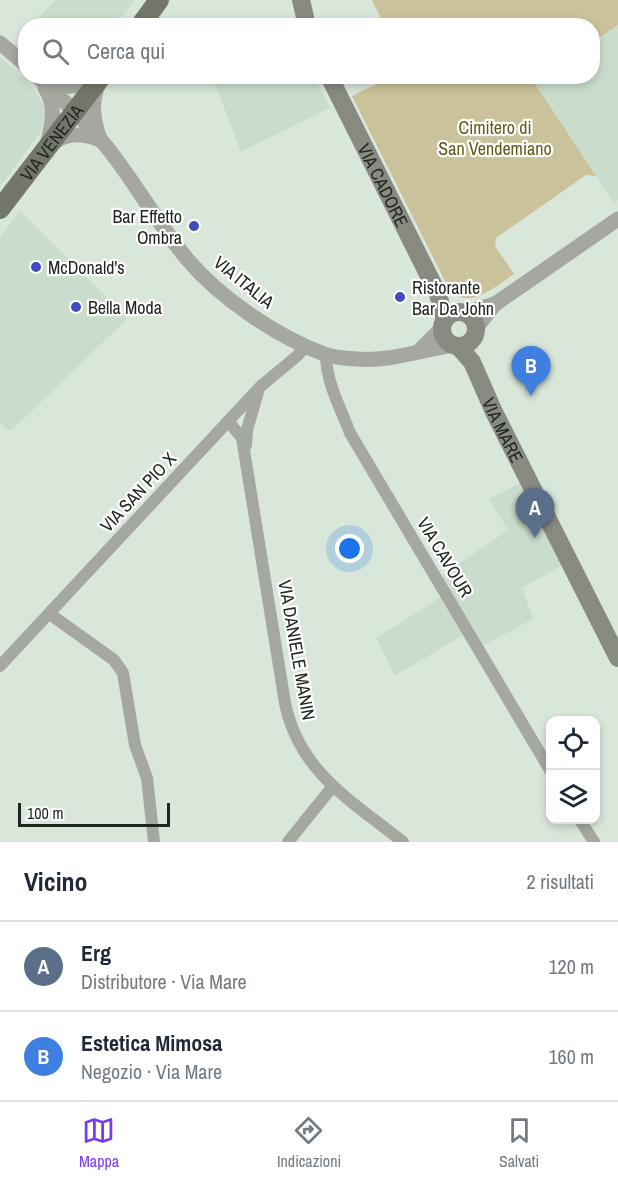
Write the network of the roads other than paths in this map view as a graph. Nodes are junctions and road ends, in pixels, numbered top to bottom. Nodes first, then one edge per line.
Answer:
1 (159, 0) edge
2 (301, 0) edge
3 (146, 18) edge
4 (305, 18) edge
5 (0, 37) edge
6 (5, 46) edge
7 (18, 58) edge
8 (43, 84) edge
9 (46, 84) edge
10 (53, 84) edge
11 (87, 84) edge
12 (95, 84) edge
13 (98, 84) edge
14 (333, 84) edge
15 (75, 111) junction
16 (100, 140) junction
17 (47, 148) junction
18 (0, 209) edge
19 (618, 219) edge
20 (495, 304) junction
21 (452, 318) junction
22 (465, 340) junction
23 (306, 346) junction
24 (419, 351) junction
25 (326, 355) junction
26 (261, 386) junction
27 (238, 411) junction
28 (228, 421) junction
29 (247, 430) junction
30 (245, 454) junction
31 (51, 612) junction
32 (618, 658) edge
33 (0, 666) edge
34 (546, 763) edge
35 (333, 786) junction
36 (583, 824) edge
37 (154, 842) edge
38 (288, 842) edge
39 (404, 842) edge
40 (594, 842) edge

1 - 3 main road
2 - 4 main road
5 - 6 street
6 - 7 street
8 - 17 street
9 - 15 street, VIA ITALIA
10 - 11 street
12 - 15 main road, VIA VENEZIA
13 - 16 street, VIA ITALIA
14 - 21 main road, VIA CADORE
15 - 16 street, VIA ITALIA
15 - 17 main road, VIA VENEZIA
16 - 17 street
16 - 23 street, VIA ITALIA
17 - 18 main road, VIA VENEZIA
19 - 20 street
20 - 21 street
20 - 22 street
21 - 22 main road, VIA CADORE
21 - 22 main road, VIA CADORE
21 - 24 street
22 - 24 street, VIA ITALIA
22 - 32 main road, VIA MARE
23 - 25 street, VIA ITALIA
23 - 26 street, VIA SAN PIO X
24 - 25 street, VIA ITALIA
25 - 34 street, VIA CAVOUR
26 - 27 street, VIA SAN PIO X
26 - 29 street, VIA DANIELE MANIN
27 - 28 street, VIA SAN PIO X
27 - 29 street
28 - 30 street, VIA DANIELE MANIN
28 - 31 street, VIA SAN PIO X
29 - 30 street, VIA DANIELE MANIN
30 - 35 street, VIA DANIELE MANIN
31 - 33 street, VIA SAN PIO X
31 - 37 street
35 - 38 street
35 - 39 street, VIA DANIELE MANIN
36 - 40 street

